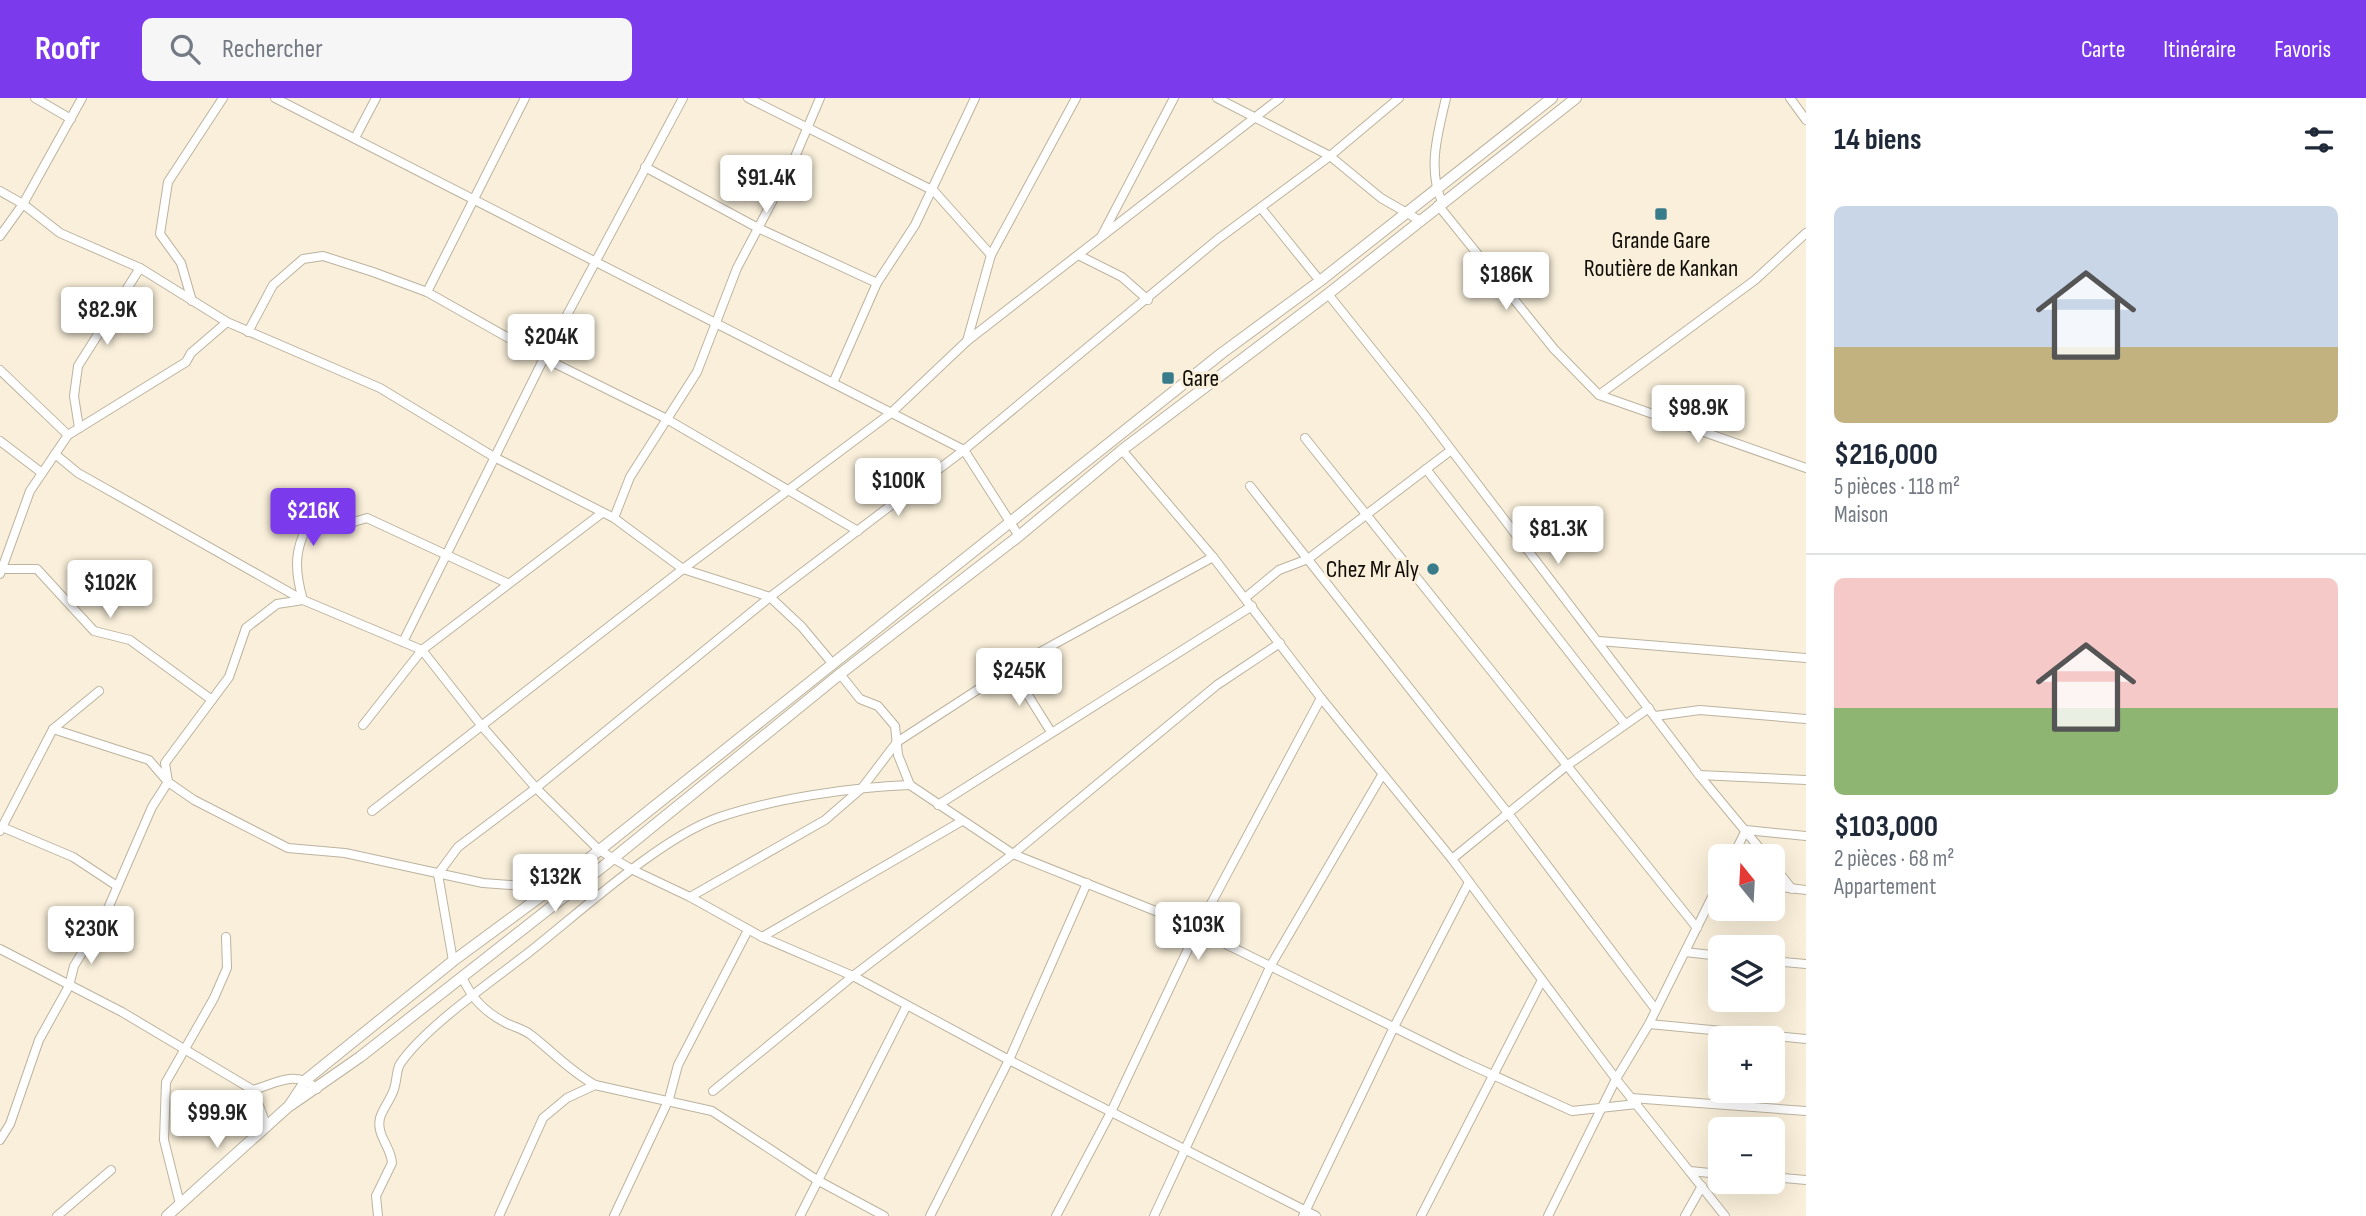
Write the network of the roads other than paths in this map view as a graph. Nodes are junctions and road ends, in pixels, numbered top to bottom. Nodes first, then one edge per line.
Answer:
1 (35, 98) edge
2 (82, 98) edge
3 (223, 98) edge
4 (275, 98) edge
5 (376, 98) edge
6 (525, 98) edge
7 (683, 98) edge
8 (748, 98) edge
9 (820, 98) edge
10 (975, 98) edge
11 (1076, 98) edge
12 (1174, 98) edge
13 (1217, 98) edge
14 (1280, 98) edge
15 (1399, 98) edge
16 (1446, 98) edge
17 (1552, 98) edge
18 (1576, 98) edge
19 (1790, 98) edge
20 (1806, 100) edge
21 (291, 102) edge
22 (1797, 106) junction
23 (1257, 117) junction
24 (71, 118) junction
25 (1806, 120) edge
26 (807, 128) junction
27 (355, 138) junction
28 (1330, 156) junction
29 (645, 167) junction
30 (1436, 188) junction
31 (0, 191) edge
32 (934, 191) junction
33 (473, 198) junction
34 (1440, 203) junction
35 (23, 204) junction
36 (1262, 208) junction
37 (1406, 212) junction
38 (1419, 220) junction
39 (758, 228) junction
40 (1806, 233) edge
41 (0, 236) edge
42 (1101, 237) junction
43 (991, 255) junction
44 (1080, 256) junction
45 (594, 262) junction
46 (140, 268) junction
47 (1320, 281) junction
48 (877, 283) junction
49 (427, 292) junction
50 (1328, 294) junction
51 (1148, 300) junction
52 (192, 301) junction
53 (227, 322) junction
54 (718, 324) junction
55 (248, 331) junction
56 (967, 341) junction
57 (544, 358) junction
58 (0, 370) edge
59 (833, 383) junction
60 (1599, 395) junction
61 (891, 413) junction
62 (665, 418) junction
63 (79, 428) junction
64 (68, 435) junction
65 (1305, 438) dead end
66 (1113, 439) junction
67 (0, 441) edge
68 (964, 450) junction
69 (1122, 450) junction
70 (1450, 452) junction
71 (55, 454) junction
72 (494, 457) junction
73 (1806, 468) edge
74 (1426, 469) junction
75 (42, 473) junction
76 (1250, 486) dead end
77 (785, 491) junction
78 (603, 513) junction
79 (1366, 514) junction
80 (614, 518) junction
81 (1010, 523) junction
82 (858, 531) junction
83 (1020, 536) junction
84 (447, 553) junction
85 (1213, 557) junction
86 (1308, 559) junction
87 (683, 569) junction
88 (1, 571) edge
89 (507, 583) junction
90 (770, 597) junction
91 (1245, 598) junction
92 (303, 600) junction
93 (1252, 606) junction
94 (1599, 641) junction
95 (403, 642) junction
96 (1280, 643) junction
97 (422, 650) junction
98 (1806, 658) edge
99 (832, 663) junction
100 (1011, 668) junction
101 (841, 674) junction
102 (99, 691) dead end
103 (1321, 698) junction
104 (212, 700) junction
105 (1649, 708) junction
106 (1655, 716) junction
107 (1806, 719) edge
108 (1625, 724) junction
109 (363, 725) dead end
110 (481, 725) junction
111 (53, 729) junction
112 (1051, 732) junction
113 (897, 742) junction
114 (1565, 766) junction
115 (1382, 775) junction
116 (1699, 775) junction
117 (1806, 780) edge
118 (168, 782) junction
119 (910, 785) junction
120 (536, 788) junction
121 (862, 788) junction
122 (938, 805) junction
123 (372, 811) dead end
124 (1507, 812) junction
125 (962, 821) junction
126 (1, 829) edge
127 (1746, 830) junction
128 (1806, 836) edge
129 (1739, 844) edge
130 (1757, 844) edge
131 (599, 849) junction
132 (1013, 854) junction
133 (615, 858) junction
134 (1452, 859) junction
135 (633, 870) junction
136 (438, 874) junction
137 (1785, 881) edge
138 (1469, 882) junction
139 (1087, 883) junction
140 (117, 886) junction
141 (552, 888) junction
142 (1785, 888) edge
143 (1791, 889) junction
144 (1806, 890) edge
145 (690, 897) junction
146 (1708, 904) edge
147 (1696, 928) junction
148 (748, 930) junction
149 (1198, 930) junction
150 (226, 937) dead end
151 (762, 937) junction
152 (0, 949) edge
153 (1685, 952) junction
154 (1708, 955) edge
155 (453, 961) junction
156 (1785, 962) edge
157 (1806, 964) edge
158 (1271, 965) junction
159 (853, 976) junction
160 (462, 977) junction
161 (1542, 980) junction
162 (69, 986) junction
163 (471, 998) junction
164 (906, 1007) junction
165 (1656, 1010) junction
166 (1649, 1024) junction
167 (1394, 1027) junction
168 (1806, 1039) edge
169 (184, 1048) junction
170 (1009, 1060) junction
171 (1492, 1074) junction
172 (307, 1079) junction
173 (1616, 1079) junction
174 (595, 1085) junction
175 (317, 1089) junction
176 (253, 1090) junction
177 (713, 1091) dead end
178 (669, 1099) junction
179 (1634, 1101) junction
180 (289, 1106) junction
181 (1601, 1108) junction
182 (1806, 1111) edge
183 (1111, 1112) junction
184 (267, 1127) junction
185 (0, 1139) edge
186 (1187, 1150) junction
187 (111, 1170) dead end
188 (1690, 1171) junction
189 (1708, 1173) edge
190 (1785, 1178) edge
191 (817, 1180) junction
192 (1806, 1180) edge
193 (1702, 1186) junction
194 (180, 1204) junction
195 (1305, 1213) edge
196 (57, 1216) edge
197 (167, 1216) edge
198 (377, 1216) edge
199 (499, 1216) edge
200 (614, 1216) edge
201 (800, 1216) edge
202 (884, 1216) edge
203 (930, 1216) edge
204 (1056, 1216) edge
205 (1154, 1216) edge
206 (1316, 1216) edge
207 (1421, 1216) edge
208 (1548, 1216) edge
209 (1685, 1216) edge
210 (1725, 1216) edge

1 - 24 street
2 - 24 street
3 - 52 street
4 - 21 street
5 - 27 street
6 - 33 street
7 - 29 street
8 - 26 street
9 - 26 street
10 - 32 street
11 - 43 street
12 - 42 street
13 - 23 street
14 - 23 street
15 - 28 street
16 - 30 street
17 - 30 main road
18 - 34 main road
19 - 22 street
20 - 22 street
21 - 27 street
22 - 25 street
23 - 28 street
23 - 42 street
24 - 35 street
26 - 32 street
26 - 39 street
27 - 33 street
28 - 36 street
28 - 37 street
29 - 39 street
29 - 45 street
30 - 34 street
30 - 37 main road
31 - 35 street
32 - 43 street
32 - 48 street
33 - 45 street
33 - 49 street
34 - 38 main road
34 - 60 street
35 - 41 street
35 - 46 street
36 - 47 street
36 - 51 street
37 - 38 street
37 - 47 main road
38 - 50 main road
39 - 48 street
39 - 54 street
40 - 60 street
42 - 44 street
43 - 56 street
44 - 51 street
44 - 56 street
45 - 54 street
45 - 57 street
46 - 52 street
46 - 63 street
47 - 66 main road
48 - 59 street
49 - 55 street
49 - 57 street
50 - 69 main road
50 - 70 street
51 - 68 street
52 - 53 street
53 - 55 street
53 - 63 street
54 - 59 street
54 - 62 street
55 - 72 street
56 - 61 street
57 - 62 street
57 - 72 street
58 - 64 street
59 - 61 street
60 - 73 street
61 - 68 street
61 - 77 street
62 - 77 street
62 - 80 street
63 - 64 street
64 - 71 street
65 - 79 street
66 - 69 main road
66 - 81 main road
67 - 75 street
68 - 81 street
68 - 82 street
69 - 83 main road
69 - 85 street
70 - 74 street
70 - 94 street
71 - 75 street
71 - 92 street
72 - 78 street
72 - 84 street
74 - 79 street
74 - 108 street
75 - 88 street
76 - 86 street
77 - 82 street
77 - 87 street
78 - 80 street
78 - 89 street
79 - 86 street
79 - 114 street
80 - 87 street
81 - 83 street
81 - 99 main road
82 - 90 street
83 - 101 main road
84 - 89 street
84 - 92 street
84 - 95 street
85 - 91 street
85 - 100 street
86 - 91 street
86 - 124 street
87 - 90 street
87 - 110 street
88 - 104 street
89 - 97 street
90 - 99 street
90 - 120 street
91 - 93 street
92 - 95 street
92 - 104 street
93 - 96 street
93 - 112 street
94 - 98 street
94 - 105 street
95 - 97 street
96 - 103 street
96 - 132 street
97 - 109 street
97 - 110 street
99 - 131 main road
100 - 112 street
100 - 113 street
101 - 113 street
101 - 133 main road
102 - 111 street
103 - 115 street
103 - 149 street
104 - 118 street
105 - 106 street
105 - 108 street
106 - 107 street
106 - 116 street
108 - 114 street
110 - 120 street
110 - 123 street
111 - 118 street
111 - 126 street
112 - 122 street
113 - 119 street
113 - 121 street
114 - 124 street
114 - 147 street
115 - 134 street
115 - 158 street
116 - 117 street
116 - 127 street
118 - 136 street
118 - 140 street
119 - 121 street
119 - 122 street
120 - 131 street
120 - 136 street
121 - 135 street
121 - 145 street
122 - 125 street
124 - 134 street
124 - 165 street
125 - 132 street
125 - 151 street
126 - 140 street
127 - 128 street
127 - 129 street
127 - 130 street
131 - 133 street
131 - 141 main road
132 - 139 street
132 - 159 street
133 - 135 street
133 - 160 main road
134 - 138 street
135 - 145 street
135 - 163 street
136 - 141 street
136 - 155 street
137 - 143 street
138 - 161 street
138 - 167 street
139 - 149 street
139 - 170 street
140 - 162 street
141 - 155 main road
142 - 143 street
143 - 144 street
145 - 148 street
146 - 147 street
147 - 153 street
148 - 151 street
148 - 178 street
149 - 158 street
149 - 183 street
150 - 169 street
151 - 159 street
152 - 162 street
153 - 154 street
153 - 165 street
155 - 172 main road
156 - 157 street
158 - 167 street
158 - 186 street
159 - 164 street
159 - 177 street
160 - 163 street
160 - 175 main road
161 - 171 street
161 - 173 street
162 - 169 street
162 - 185 street
163 - 174 street
163 - 198 street
164 - 170 street
164 - 191 street
165 - 166 street
166 - 168 street
166 - 173 street
167 - 171 street
167 - 195 street
169 - 176 street
169 - 194 street
170 - 183 street
170 - 203 street
171 - 181 street
171 - 207 street
172 - 175 street
172 - 176 street
172 - 180 main road
173 - 179 street
173 - 181 street
174 - 178 street
174 - 199 street
175 - 180 main road
176 - 184 street
178 - 191 street
178 - 200 street
179 - 181 street
179 - 182 street
179 - 188 street
180 - 184 main road
181 - 208 street
183 - 186 street
183 - 204 street
184 - 194 main road
186 - 195 street
186 - 205 street
187 - 196 street
188 - 189 street
188 - 193 street
190 - 192 street
191 - 201 street
191 - 202 street
193 - 209 street
193 - 210 street
194 - 197 main road
195 - 206 street

